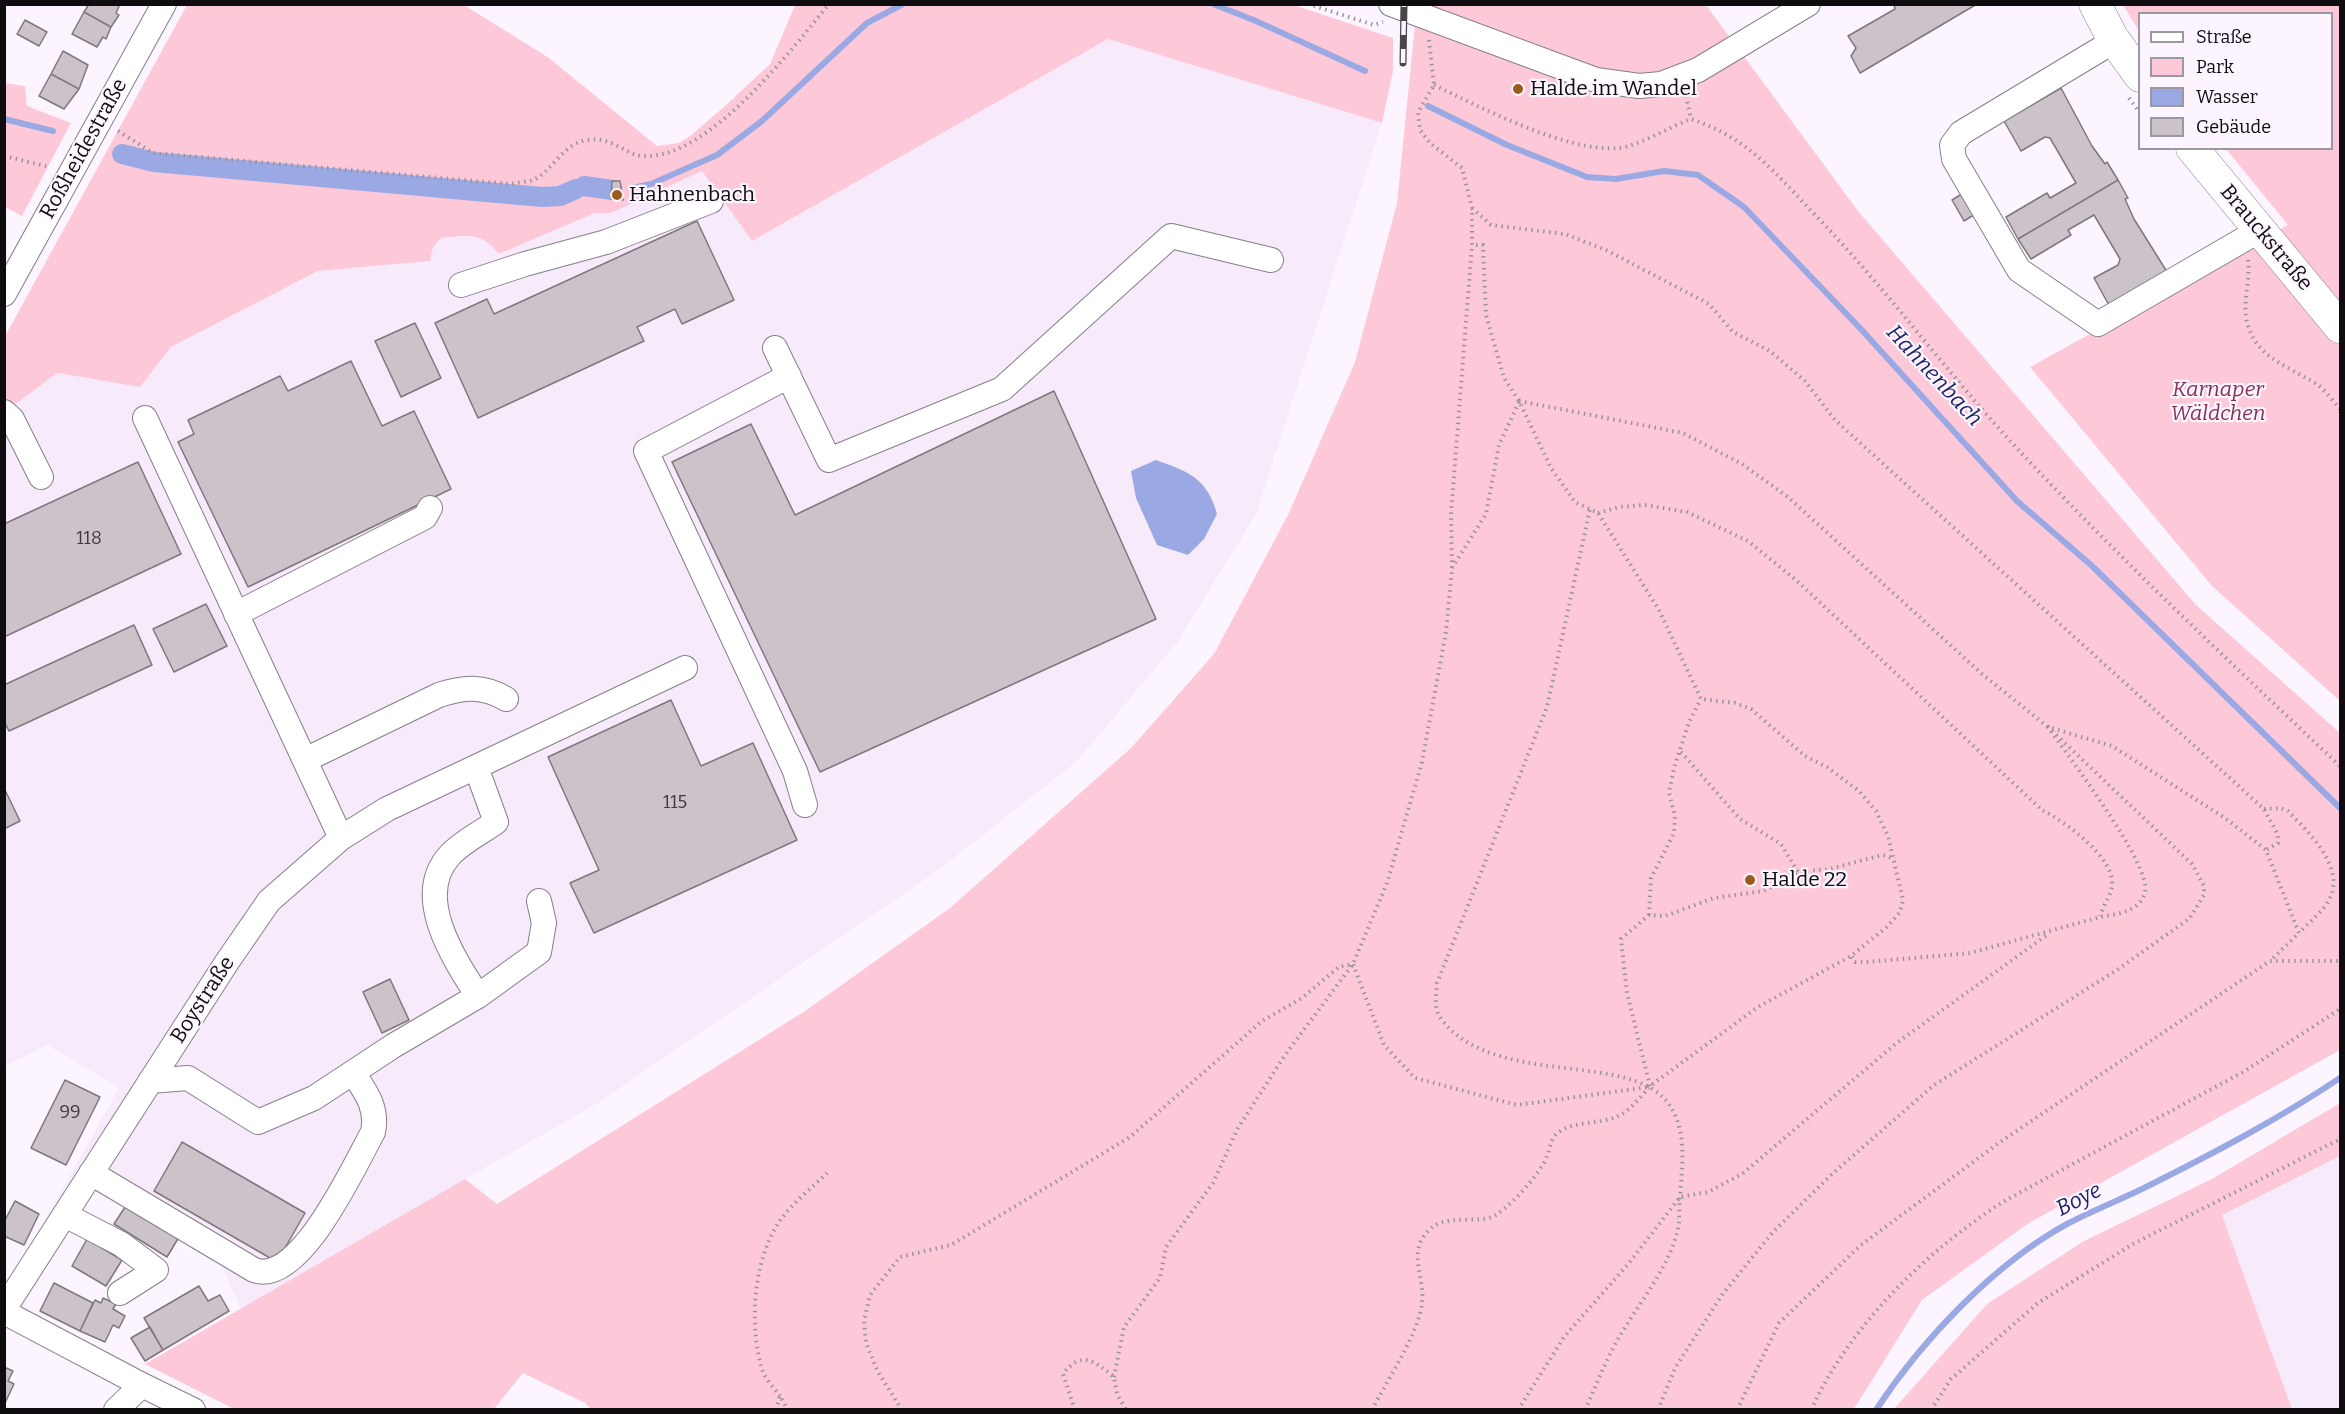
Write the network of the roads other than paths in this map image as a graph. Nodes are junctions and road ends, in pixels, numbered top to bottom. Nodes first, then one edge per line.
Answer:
1 (164, 4) edge
2 (1808, 4) edge
3 (2095, 4) edge
4 (1392, 15) edge
5 (2114, 41) junction
6 (2138, 75) edge
7 (2193, 150) edge
8 (711, 201) dead end
9 (2250, 236) junction
10 (1271, 260) dead end
11 (461, 285) dead end
12 (4, 294) edge
13 (2340, 327) edge
14 (775, 348) dead end
15 (789, 376) junction
16 (4, 412) edge
17 (145, 418) dead end
18 (41, 477) dead end
19 (430, 508) dead end
20 (236, 614) junction
21 (686, 668) dead end
22 (506, 699) dead end
23 (305, 760) junction
24 (476, 767) junction
25 (805, 805) dead end
26 (341, 838) junction
27 (539, 901) dead end
28 (478, 996) junction
29 (352, 1073) junction
30 (150, 1082) junction
31 (92, 1173) junction
32 (64, 1215) junction
33 (120, 1293) dead end
34 (4, 1310) edge
35 (142, 1385) junction
36 (116, 1410) edge
37 (193, 1410) edge

1 - 12 street, Roßheidestraße
2 - 4 street
3 - 5 main road
5 - 6 main road
5 - 9 street
7 - 9 main road, Brauckstraße
8 - 11 street
9 - 13 main road, Brauckstraße
10 - 15 street
14 - 15 street
15 - 25 street
16 - 18 street
17 - 20 street
19 - 20 street
20 - 23 street
21 - 24 street, Boystraße
22 - 23 street
23 - 26 street
24 - 26 street, Boystraße
24 - 28 street
26 - 30 street, Boystraße
27 - 28 street
28 - 29 street
29 - 30 street
29 - 31 street
30 - 31 street, Boystraße
31 - 32 street, Boystraße
32 - 33 street
32 - 34 street, Boystraße
34 - 35 street, Boystraße
35 - 36 street
35 - 37 street, Boystraße

